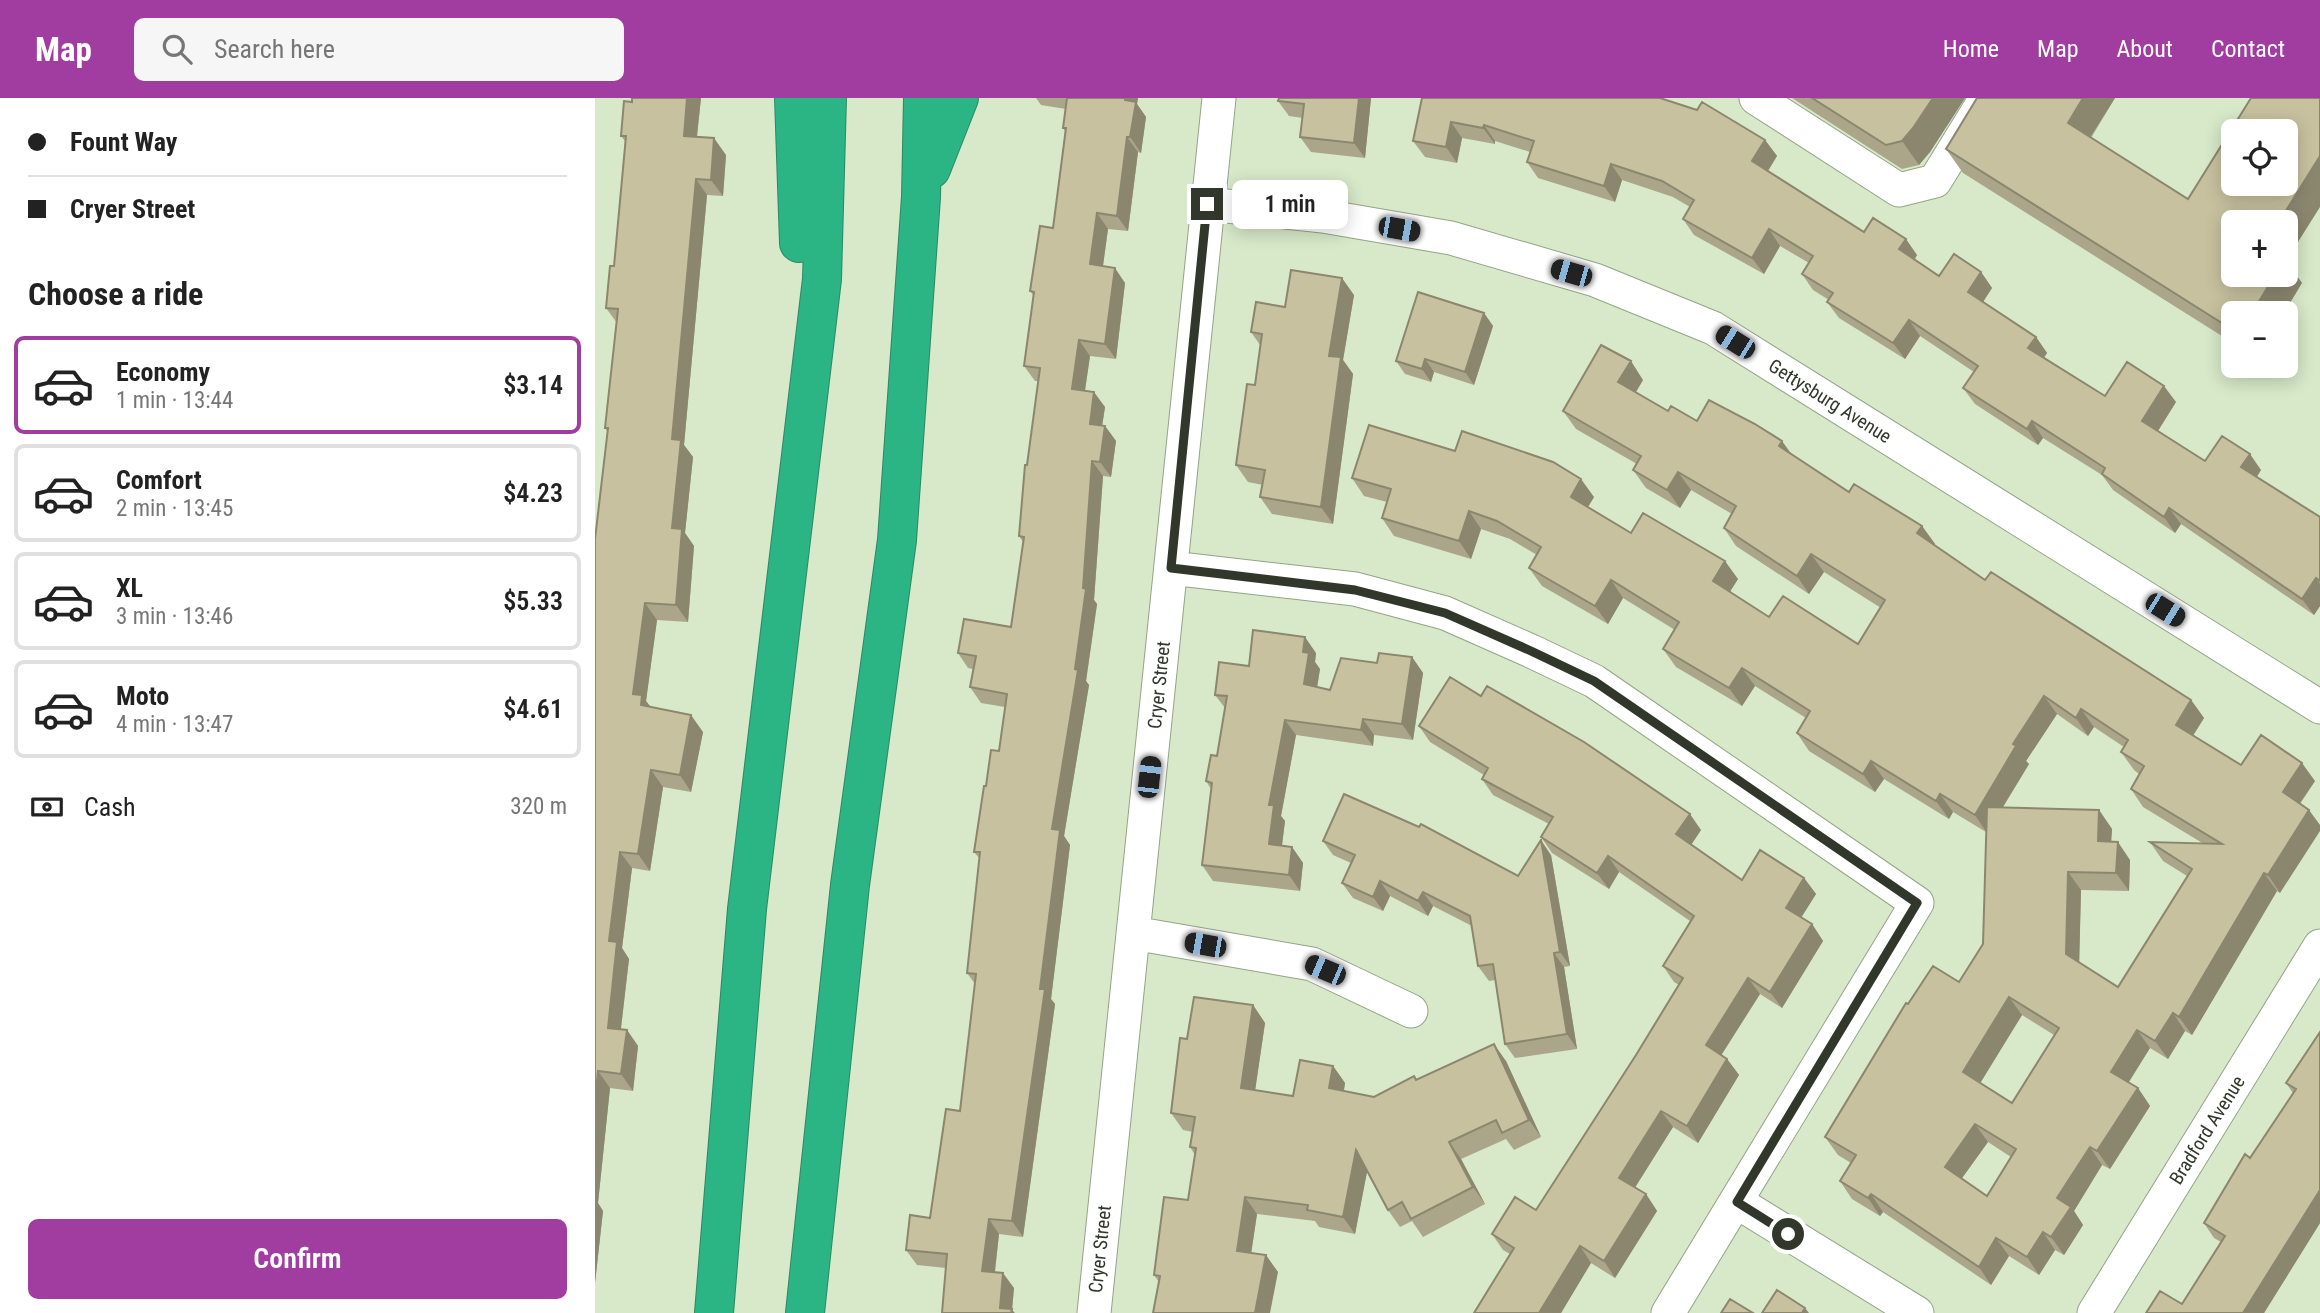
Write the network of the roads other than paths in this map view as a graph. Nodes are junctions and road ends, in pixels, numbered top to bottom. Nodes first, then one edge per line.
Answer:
1 (794, 98) edge
2 (827, 98) edge
3 (923, 98) edge
4 (959, 98) edge
5 (1219, 98) edge
6 (1756, 98) edge
7 (1986, 98) edge
8 (921, 197) junction
9 (1207, 204) junction
10 (806, 406) junction
11 (1171, 568) junction
12 (2320, 707) edge
13 (1133, 933) junction
14 (2320, 946) edge
15 (1411, 1011) dead end
16 (1737, 1202) junction
17 (714, 1313) edge
18 (805, 1313) edge
19 (1094, 1313) edge
20 (1668, 1313) edge
21 (1917, 1313) edge
22 (2094, 1313) edge

1 - 10 highway
2 - 10 highway
3 - 8 highway
4 - 8 highway
5 - 9 street, Cryer Street
6 - 7 street
8 - 18 highway
9 - 11 street, Cryer Street
9 - 12 street, Gettysburg Avenue
10 - 17 highway
11 - 13 street, Cryer Street
11 - 16 street
13 - 15 street
13 - 19 street, Cryer Street
14 - 22 street, Bradford Avenue
16 - 20 street
16 - 21 street

